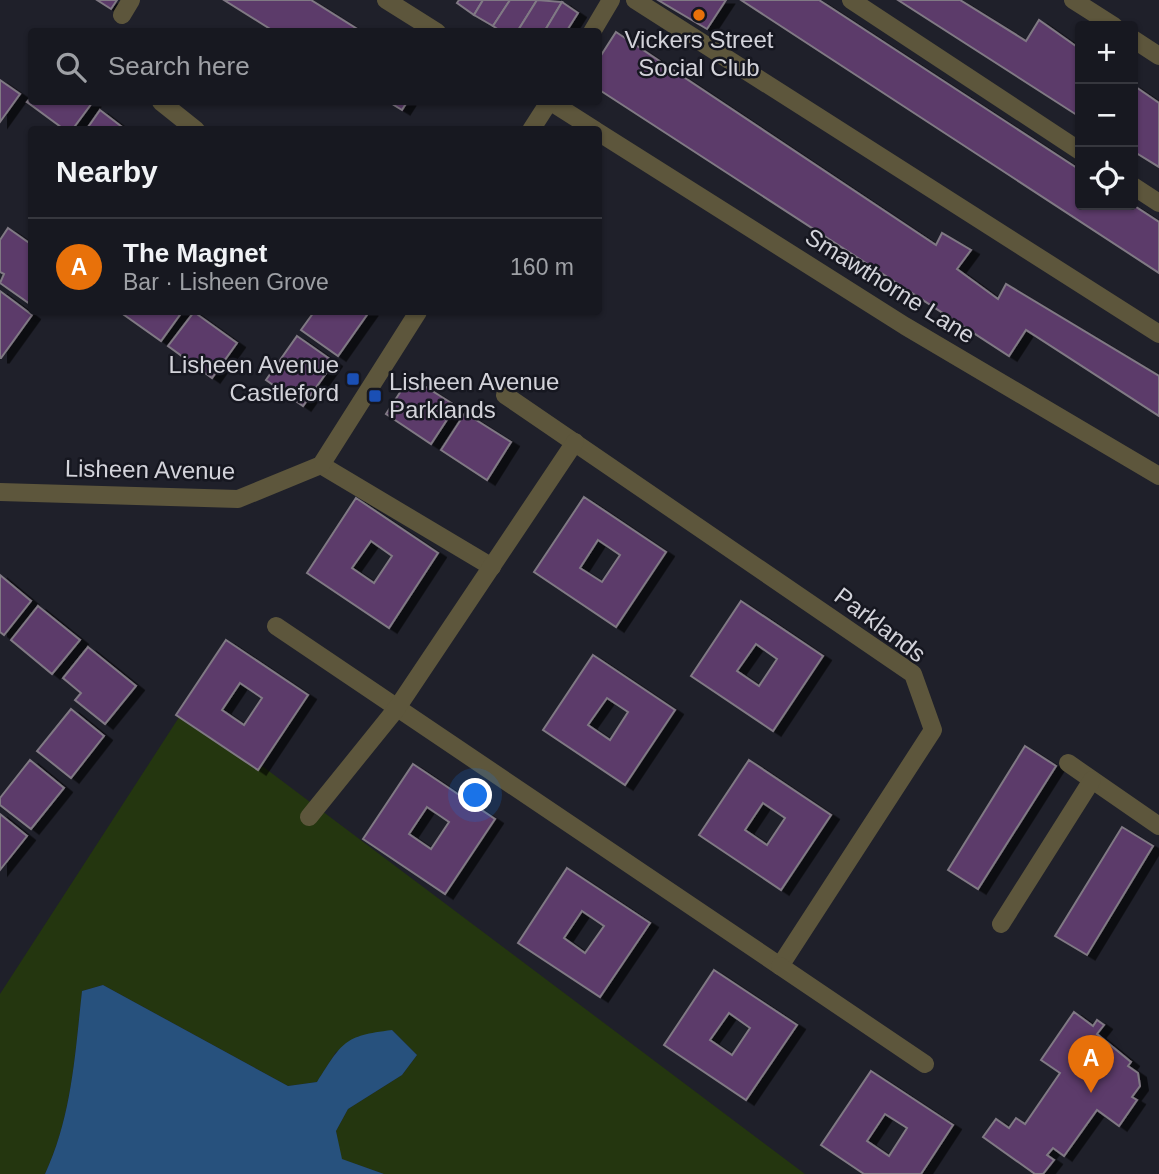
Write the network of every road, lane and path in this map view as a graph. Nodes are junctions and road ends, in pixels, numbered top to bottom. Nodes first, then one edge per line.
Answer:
1 (386, 0) edge
2 (611, 0) edge
3 (635, 0) edge
4 (851, 0) edge
5 (1073, 0) edge
6 (1106, 21) edge
7 (431, 28) edge
8 (594, 28) edge
9 (1138, 42) edge
10 (1159, 56) edge
11 (165, 105) edge
12 (548, 105) edge
13 (555, 105) edge
14 (191, 126) edge
15 (534, 126) edge
16 (589, 126) edge
17 (602, 134) edge
18 (1075, 148) edge
19 (1138, 189) edge
20 (1159, 203) edge
21 (414, 315) edge
22 (1159, 334) edge
23 (505, 394) dead end
24 (575, 442) junction
25 (321, 465) junction
26 (1159, 475) edge
27 (0, 492) edge
28 (492, 566) junction
29 (276, 626) dead end
30 (397, 708) junction
31 (1068, 763) dead end
32 (1092, 780) junction
33 (310, 817) dead end
34 (1159, 826) edge
35 (1001, 924) dead end
36 (780, 966) junction
37 (925, 1064) dead end

1 - 7 street
2 - 8 street
3 - 22 street
4 - 18 street
5 - 6 street
9 - 10 street
11 - 14 street
12 - 15 street
13 - 16 street, Smawthorne Lane
17 - 26 street, Smawthorne Lane
19 - 20 street
21 - 25 street
23 - 24 street, Parklands
24 - 28 street
24 - 36 street, Parklands
25 - 27 street, Lisheen Avenue
25 - 28 street
28 - 30 street
29 - 30 street
30 - 33 street
30 - 36 street
31 - 32 street
32 - 34 street
32 - 35 street
36 - 37 street

